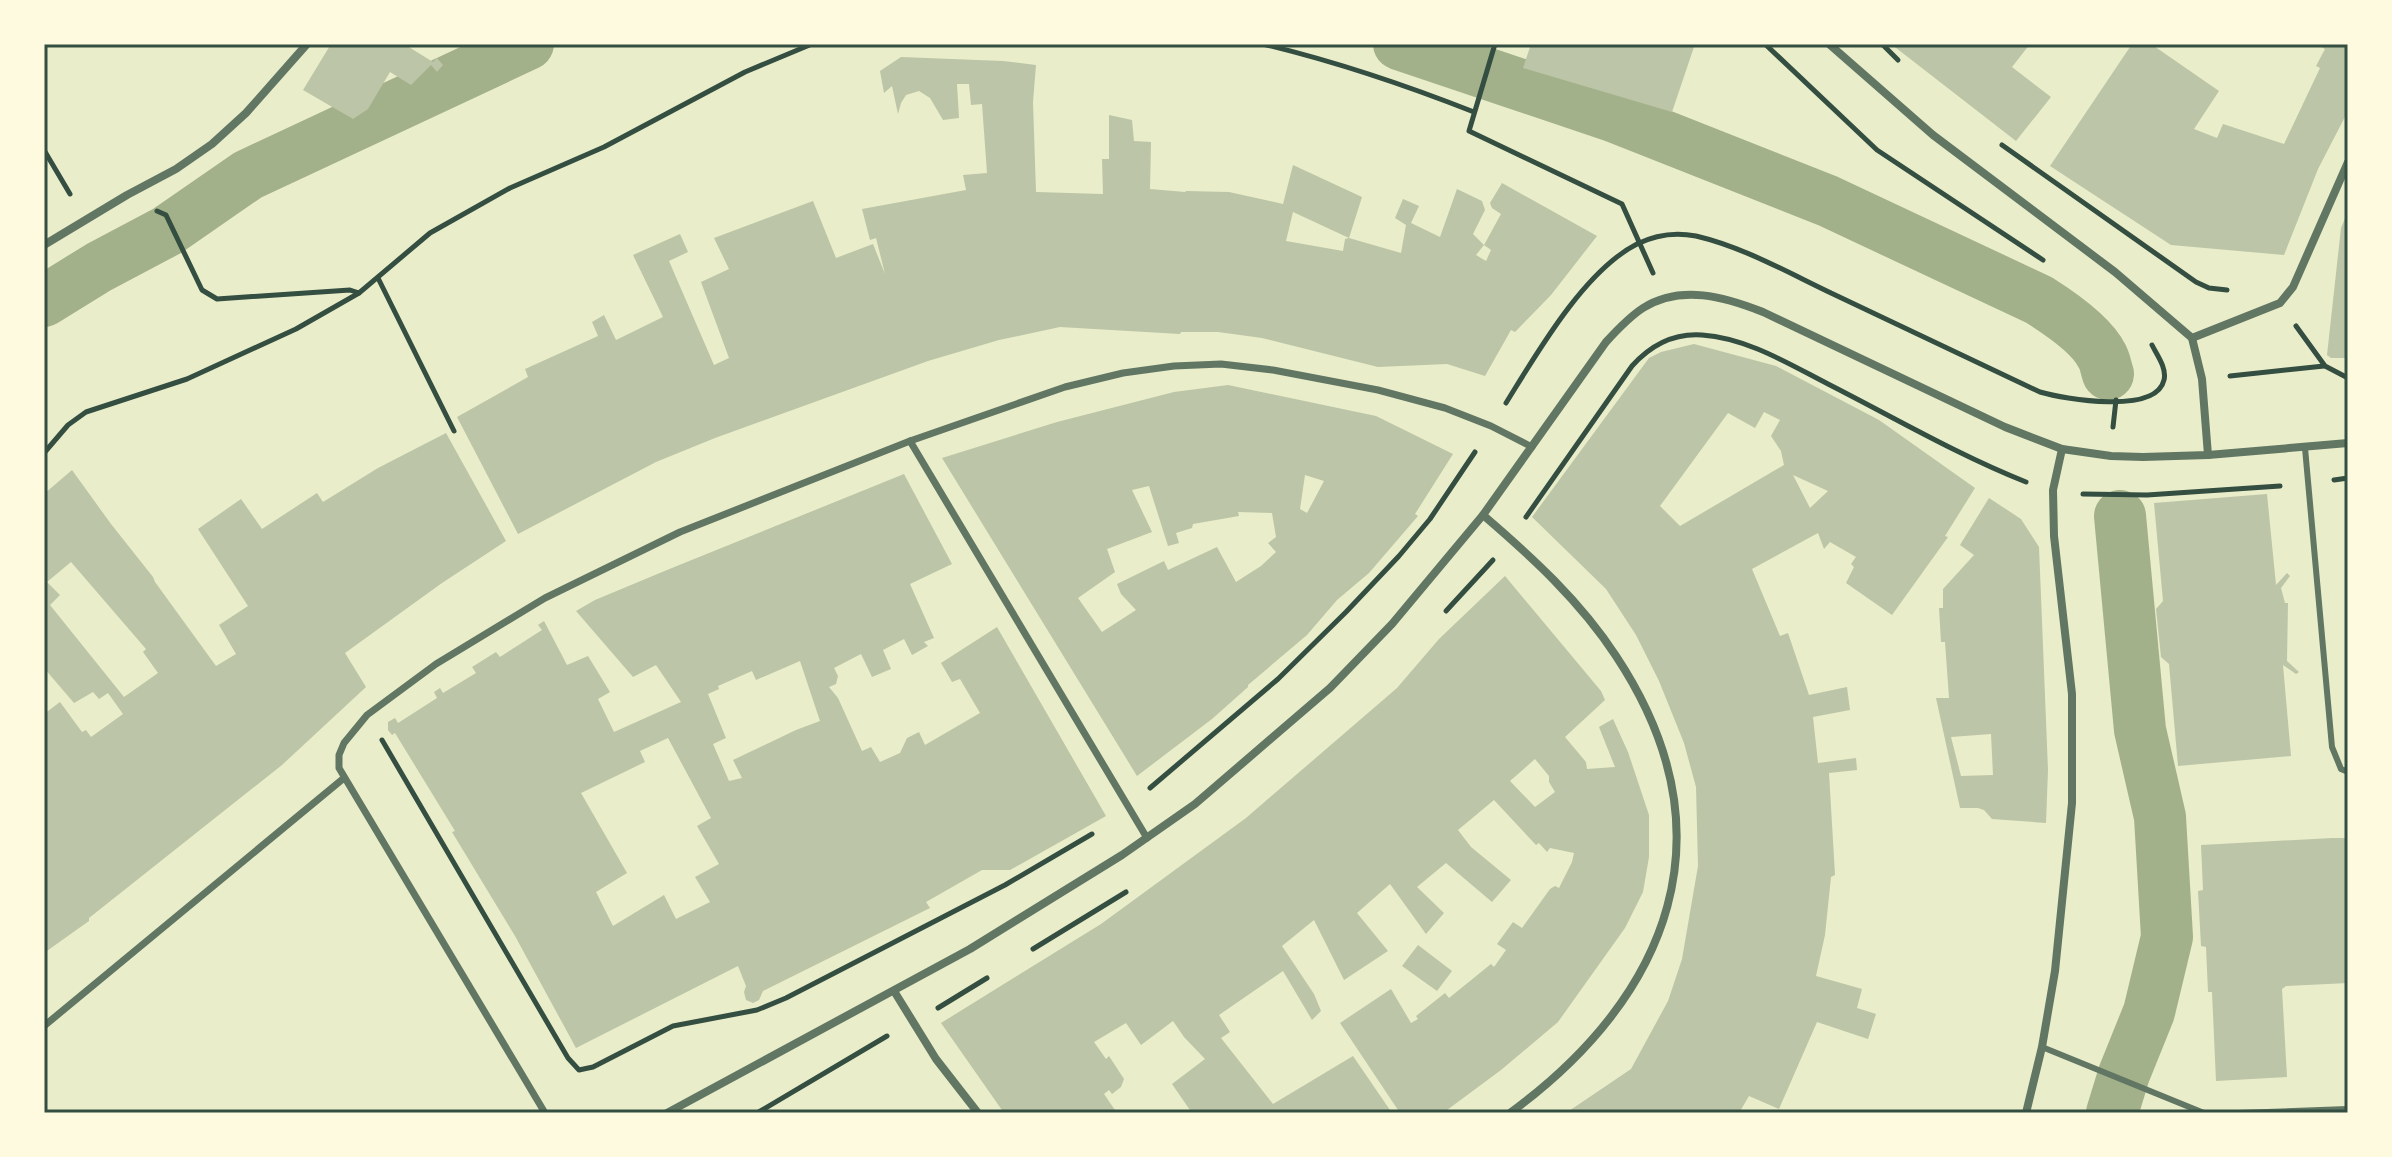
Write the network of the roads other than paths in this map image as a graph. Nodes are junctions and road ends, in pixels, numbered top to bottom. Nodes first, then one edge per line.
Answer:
1 (307, 44) edge
2 (1829, 44) edge
3 (2348, 162) edge
4 (44, 245) edge
5 (2192, 338) junction
6 (910, 441) junction
7 (2348, 443) edge
8 (1532, 447) junction
9 (2305, 448) junction
10 (2062, 449) junction
11 (2208, 455) junction
12 (1483, 515) junction
13 (2348, 772) edge
14 (344, 778) junction
15 (1147, 838) junction
16 (894, 991) junction
17 (44, 1026) edge
18 (2042, 1047) junction
19 (2348, 1109) edge
20 (545, 1113) edge
21 (667, 1113) edge
22 (978, 1113) edge
23 (1510, 1113) edge
24 (2026, 1113) edge
25 (2204, 1113) edge
26 (2239, 1113) edge

1 - 4 street
2 - 5 street
3 - 5 street
5 - 11 street
6 - 8 street
6 - 14 street
6 - 15 street
7 - 9 street
8 - 10 street
8 - 12 street
9 - 11 street
9 - 13 lane
10 - 11 street
10 - 18 street
12 - 15 street
12 - 23 street
14 - 17 street
14 - 20 street
15 - 16 street
16 - 21 street
16 - 22 street
18 - 24 street
18 - 25 lane
19 - 26 lane

